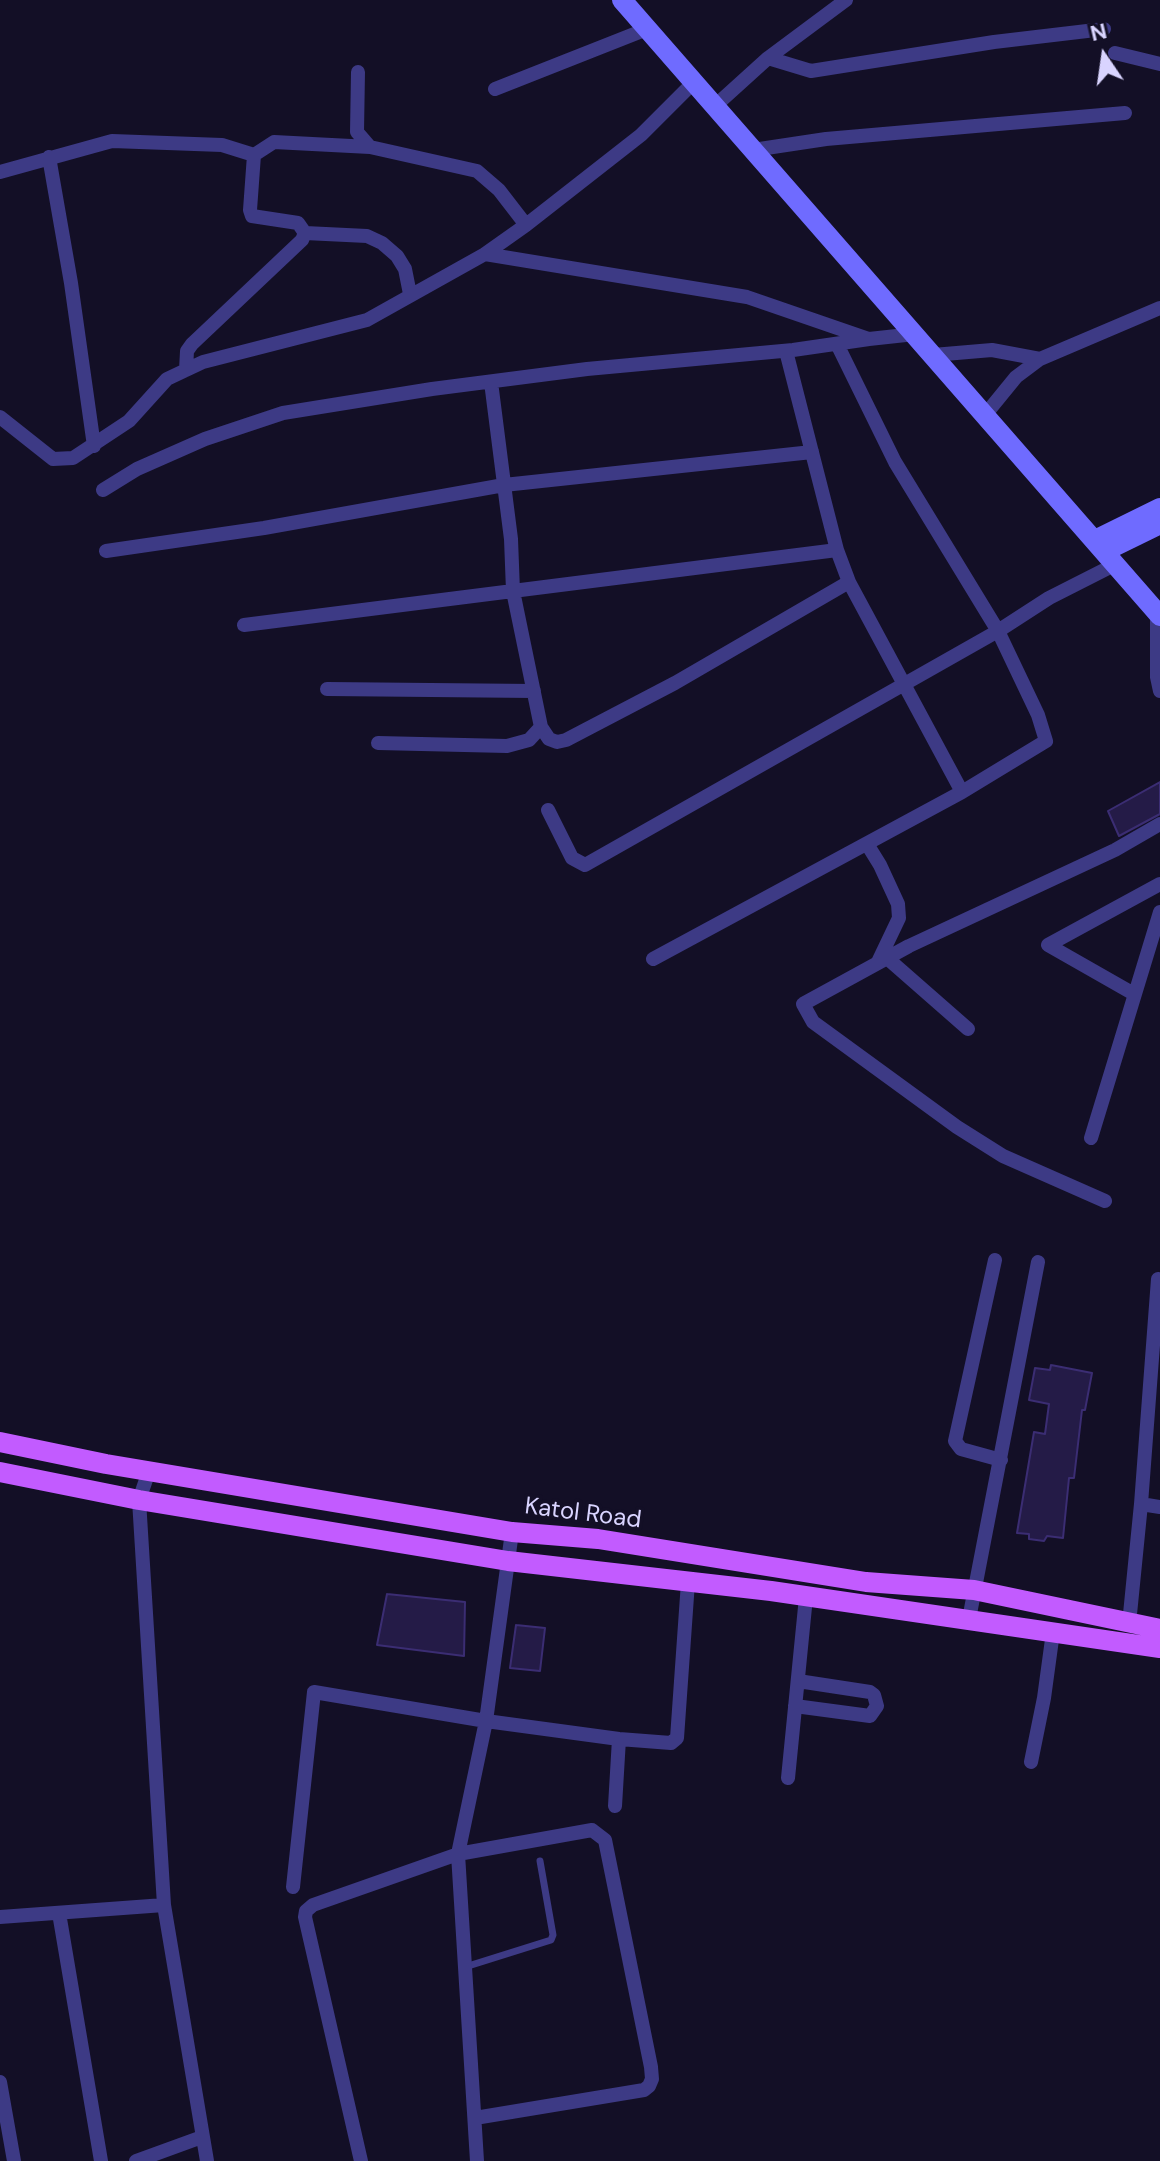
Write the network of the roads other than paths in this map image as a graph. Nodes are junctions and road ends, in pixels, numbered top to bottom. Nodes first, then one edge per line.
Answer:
1 (622, 0) edge
2 (846, 0) edge
3 (647, 29) junction
4 (1104, 29) dead end
5 (1115, 53) dead end
6 (768, 58) junction
7 (1160, 64) edge
8 (358, 72) dead end
9 (694, 82) junction
10 (495, 89) dead end
11 (715, 106) junction
12 (1125, 113) dead end
13 (370, 147) junction
14 (753, 150) junction
15 (254, 155) junction
16 (49, 157) junction
17 (0, 172) edge
18 (526, 225) junction
19 (305, 233) junction
20 (485, 254) junction
21 (410, 294) junction
22 (1160, 308) edge
23 (915, 334) junction
24 (869, 339) junction
25 (837, 344) junction
26 (786, 351) junction
27 (933, 355) junction
28 (1040, 359) junction
29 (186, 370) junction
30 (491, 382) junction
31 (985, 415) junction
32 (0, 417) edge
33 (94, 446) junction
34 (812, 452) junction
35 (504, 485) junction
36 (103, 490) dead end
37 (1160, 508) edge
38 (1160, 524) edge
39 (837, 550) junction
40 (106, 551) dead end
41 (1105, 552) junction
42 (849, 582) junction
43 (513, 591) junction
44 (1159, 614) edge
45 (244, 625) dead end
46 (998, 631) junction
47 (905, 684) junction
48 (327, 689) dead end
49 (534, 691) junction
50 (1160, 691) edge
51 (541, 727) junction
52 (378, 743) dead end
53 (962, 792) junction
54 (548, 810) dead end
55 (1160, 824) edge
56 (867, 844) junction
57 (1160, 884) edge
58 (1160, 912) edge
59 (653, 959) dead end
60 (882, 960) junction
61 (1134, 994) junction
62 (968, 1029) dead end
63 (1091, 1138) dead end
64 (1105, 1201) dead end
65 (995, 1260) dead end
66 (1038, 1262) dead end
67 (1158, 1279) dead end
68 (0, 1442) edge
69 (1001, 1460) junction
70 (149, 1471) junction
71 (0, 1472) edge
72 (139, 1500) junction
73 (1141, 1504) junction
74 (1160, 1507) edge
75 (512, 1532) junction
76 (508, 1561) junction
77 (688, 1582) junction
78 (974, 1590) junction
79 (806, 1597) junction
80 (969, 1619) junction
81 (1129, 1624) junction
82 (1160, 1629) edge
83 (1053, 1632) junction
84 (1160, 1648) edge
85 (798, 1681) junction
86 (795, 1706) junction
87 (486, 1721) junction
88 (619, 1739) junction
89 (1031, 1762) dead end
90 (788, 1778) dead end
91 (615, 1806) dead end
92 (458, 1854) junction
93 (540, 1861) dead end
94 (293, 1887) dead end
95 (164, 1905) junction
96 (59, 1913) junction
97 (0, 1917) edge
98 (465, 1967) junction
99 (0, 2082) edge
100 (475, 2118) junction
101 (202, 2137) junction
102 (14, 2161) edge
103 (101, 2161) edge
104 (136, 2161) edge
105 (207, 2161) edge
106 (361, 2161) edge
107 (477, 2161) edge

1 - 3 street
2 - 6 street
3 - 9 street
3 - 10 street
4 - 6 street
5 - 7 street
6 - 11 street
8 - 13 street
9 - 11 street
9 - 18 street
11 - 14 street
12 - 14 street
13 - 15 street
13 - 18 street
14 - 23 street
15 - 16 street
15 - 19 street
16 - 17 street
16 - 33 street
18 - 20 street
19 - 21 street
19 - 29 street
20 - 21 street
20 - 24 street
21 - 29 street
22 - 28 street
23 - 24 street
23 - 27 street
24 - 25 street
25 - 26 street
25 - 46 street
26 - 30 street
26 - 34 street
27 - 28 street
27 - 31 street
28 - 31 street
29 - 33 street
30 - 35 street
30 - 36 street
31 - 41 street
32 - 33 street
34 - 35 street
34 - 39 street
35 - 40 street
35 - 43 street
37 - 41 street
38 - 41 street
39 - 42 street
39 - 43 street
41 - 44 street
41 - 46 street
42 - 47 street
42 - 51 street
43 - 45 street
43 - 49 street
44 - 50 street
46 - 47 street
46 - 53 street
47 - 53 street
47 - 54 street
48 - 49 street
49 - 51 street
51 - 52 street
53 - 56 street
55 - 60 street
56 - 59 street
56 - 60 street
57 - 61 street
58 - 61 street
60 - 62 street
60 - 64 street
61 - 63 street
65 - 69 street
66 - 69 street
67 - 73 street
68 - 70 main road, Katol Road
69 - 78 street
70 - 72 street
70 - 75 main road, Katol Road
71 - 72 main road
72 - 76 main road
72 - 95 street
73 - 74 street
73 - 81 street
75 - 76 street
75 - 78 main road, Katol Road
76 - 77 main road
76 - 87 street
77 - 79 main road
77 - 88 street
78 - 80 street
78 - 81 main road, Katol Road
79 - 80 main road
79 - 85 street
80 - 83 main road
81 - 82 main road, Katol Road
83 - 84 main road
83 - 89 street
85 - 86 street
85 - 86 street
86 - 90 street
87 - 88 street
87 - 92 street
87 - 94 street
88 - 91 street
92 - 98 street
92 - 100 street
92 - 106 street
93 - 98 lane
95 - 96 street
95 - 101 street
96 - 97 street
96 - 103 street
98 - 100 street
99 - 102 street
100 - 107 street
101 - 104 street
101 - 105 street

